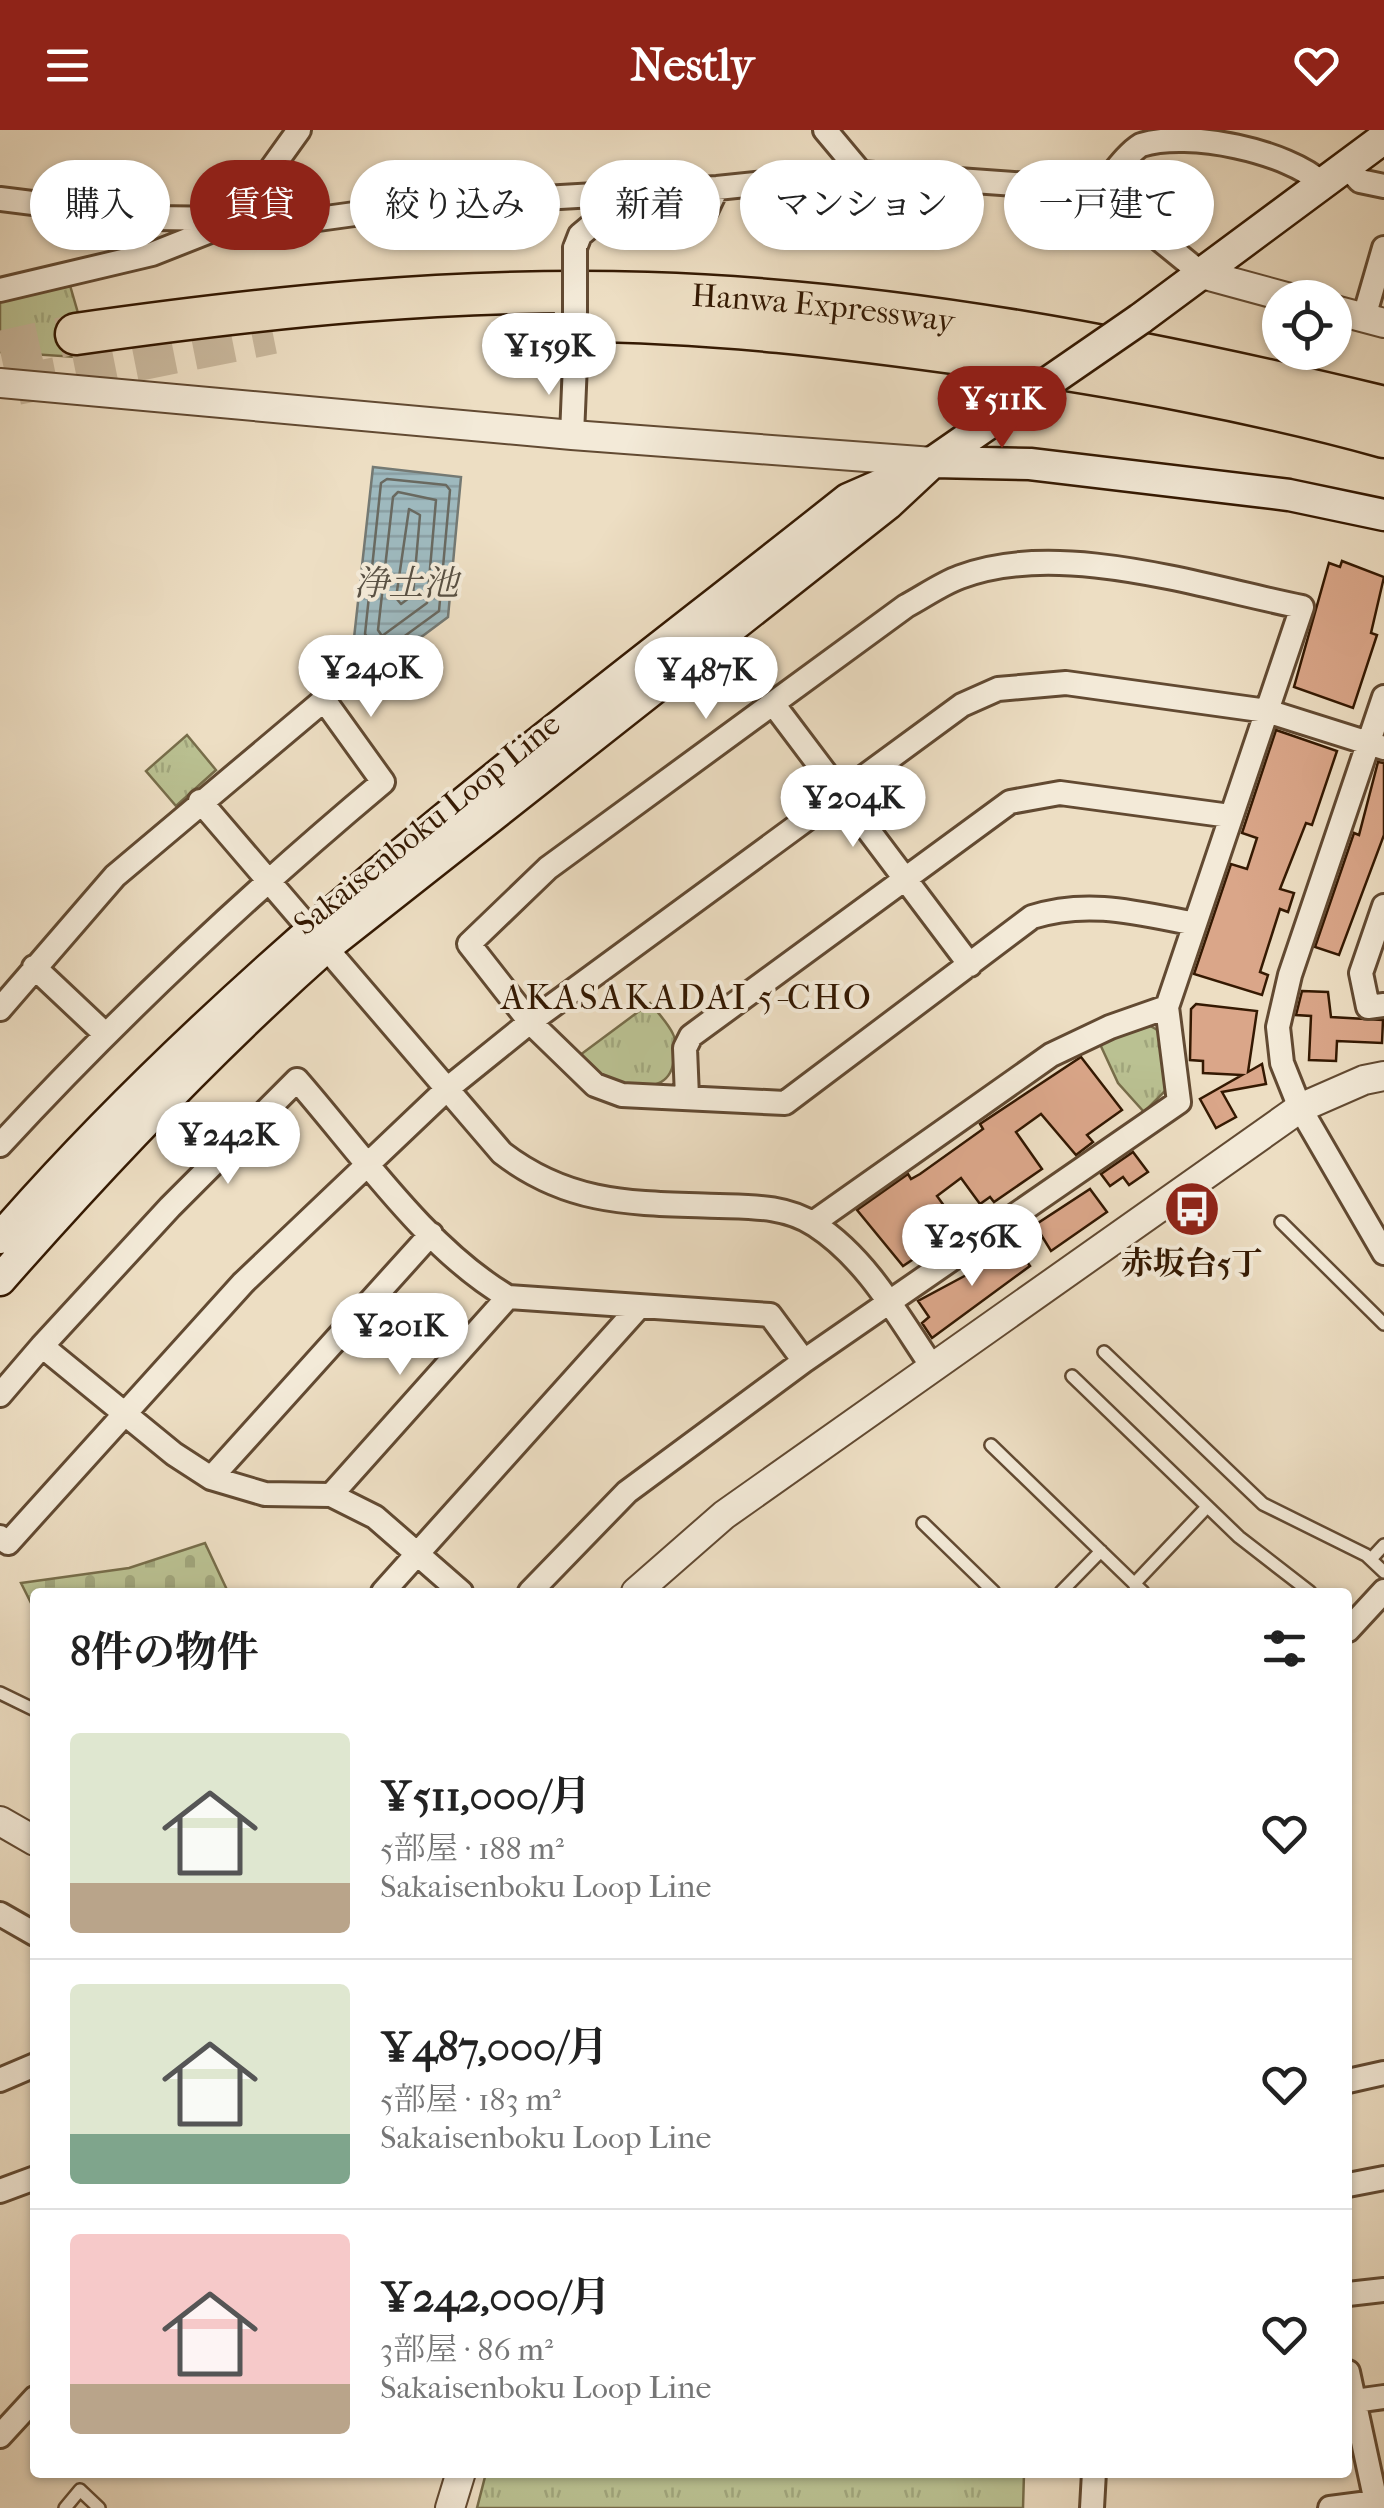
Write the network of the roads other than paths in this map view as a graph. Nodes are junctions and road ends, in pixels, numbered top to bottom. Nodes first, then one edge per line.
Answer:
1 (299, 130) edge
2 (825, 130) edge
3 (1384, 138) edge
4 (277, 160) edge
5 (849, 160) edge
6 (1127, 160) edge
7 (1335, 175) junction
8 (1384, 186) edge
9 (580, 194) edge
10 (0, 199) edge
11 (330, 217) edge
12 (190, 220) edge
13 (580, 235) edge
14 (190, 239) edge
15 (1384, 248) edge
16 (1172, 250) edge
17 (1202, 274) junction
18 (0, 290) edge
19 (1262, 290) edge
20 (1374, 320) edge
21 (76, 334) tunnel mouth
22 (273, 334) tunnel mouth
23 (0, 383) edge
24 (1384, 407) edge
25 (572, 435) junction
26 (1384, 436) edge
27 (934, 462) junction
28 (1384, 515) edge
29 (1384, 696) edge
30 (774, 705) junction
31 (1267, 711) junction
32 (1376, 745) edge
33 (842, 792) junction
34 (200, 802) junction
35 (1230, 816) junction
36 (906, 878) junction
37 (268, 879) junction
38 (1384, 906) edge
39 (1194, 924) junction
40 (317, 939) junction
41 (970, 965) junction
42 (34, 968) junction
43 (1384, 1004) edge
44 (1167, 1007) junction
45 (0, 1009) edge
46 (530, 1022) junction
47 (104, 1032) junction
48 (1384, 1076) edge
49 (447, 1089) junction
50 (687, 1097) junction
51 (1300, 1108) junction
52 (0, 1145) edge
53 (369, 1162) junction
54 (1384, 1204) edge
55 (1361, 1211) junction
56 (1281, 1222) dead end
57 (814, 1223) junction
58 (431, 1234) junction
59 (0, 1238) edge
60 (1384, 1254) edge
61 (0, 1280) edge
62 (508, 1297) junction
63 (890, 1303) junction
64 (639, 1307) junction
65 (1384, 1324) edge
66 (42, 1346) junction
67 (1104, 1352) dead end
68 (804, 1361) junction
69 (931, 1366) junction
70 (1072, 1376) dead end
71 (0, 1396) edge
72 (124, 1414) junction
73 (991, 1445) dead end
74 (211, 1478) junction
75 (331, 1495) junction
76 (1207, 1507) junction
77 (922, 1524) dead end
78 (0, 1537) edge
79 (1384, 1545) edge
80 (1100, 1551) junction
81 (418, 1553) junction
82 (1370, 1560) junction
83 (1384, 1572) edge
84 (387, 1588) edge
85 (457, 1588) edge
86 (534, 1588) edge
87 (641, 1588) edge
88 (990, 1588) edge
89 (1065, 1588) edge
90 (1139, 1588) edge
91 (1305, 1588) edge
92 (1384, 1591) edge
93 (1352, 1622) edge
94 (0, 1693) edge
95 (30, 1708) edge
96 (0, 1821) edge
97 (30, 1839) edge
98 (0, 1914) edge
99 (30, 1931) edge
100 (30, 2067) edge
101 (1384, 2073) edge
102 (0, 2080) edge
103 (1352, 2080) edge
104 (1384, 2178) edge
105 (30, 2180) edge
106 (1352, 2184) edge
107 (0, 2190) edge
108 (1384, 2290) edge
109 (1352, 2294) edge
110 (1384, 2396) edge
111 (1352, 2401) edge
112 (30, 2403) edge
113 (1352, 2408) edge
114 (0, 2436) edge
115 (458, 2478) edge
116 (1094, 2478) edge
117 (1380, 2501) edge
118 (65, 2508) edge
119 (99, 2508) edge
120 (450, 2508) edge
121 (1092, 2508) edge
122 (1330, 2508) edge

1 - 4 street
2 - 5 street
3 - 7 main road, Sakaisenboku Loop Line
6 - 7 street
7 - 8 street
7 - 17 main road, Sakaisenboku Loop Line
9 - 11 street
10 - 12 street
13 - 25 street, bridge
14 - 18 street
15 - 20 street
16 - 17 street
17 - 19 street
17 - 27 main road, Sakaisenboku Loop Line, bridge
21 - 24 highway, Hanwa Expressway
22 - 26 highway, Hanwa Expressway
23 - 25 street
25 - 27 street
27 - 28 main road
27 - 40 main road, Sakaisenboku Loop Line
29 - 32 street
30 - 31 street
30 - 33 street
30 - 46 street
31 - 32 street
31 - 33 street
31 - 35 street
32 - 51 street
33 - 36 street
33 - 46 street
34 - 37 street
34 - 37 street
34 - 42 street
35 - 36 street
35 - 39 street
36 - 41 street
36 - 50 street
37 - 40 street
37 - 47 street
38 - 43 street
39 - 41 street
39 - 44 street
40 - 49 street
40 - 59 main road, Sakaisenboku Loop Line
40 - 61 main road, Sakaisenboku Loop Line
41 - 50 street
42 - 45 street
42 - 47 street
44 - 57 street
44 - 63 street
46 - 49 street
46 - 50 street
47 - 52 street
48 - 51 street
49 - 53 street
49 - 57 street
51 - 55 street
51 - 69 street
53 - 58 street
53 - 66 street
53 - 72 street
54 - 55 street
55 - 60 street
56 - 65 lane
57 - 63 street
58 - 62 street
58 - 74 street
62 - 64 street
62 - 75 street
63 - 68 street
63 - 69 street
64 - 68 street
64 - 81 street
66 - 71 street
66 - 72 street
67 - 82 lane
68 - 86 street
69 - 87 street
70 - 76 lane
72 - 74 street
72 - 78 street
73 - 80 lane
74 - 75 street
75 - 81 street
76 - 90 lane
76 - 91 lane
77 - 88 lane
79 - 82 lane
80 - 89 lane
80 - 90 lane
81 - 84 street
81 - 85 street
82 - 83 lane
92 - 93 street
94 - 95 lane
96 - 97 street
98 - 99 street
100 - 102 street
101 - 103 street
104 - 106 street
105 - 107 street
108 - 109 street
110 - 111 street
112 - 114 street
113 - 117 street
115 - 120 street
116 - 121 street
117 - 122 street
118 - 119 lane

